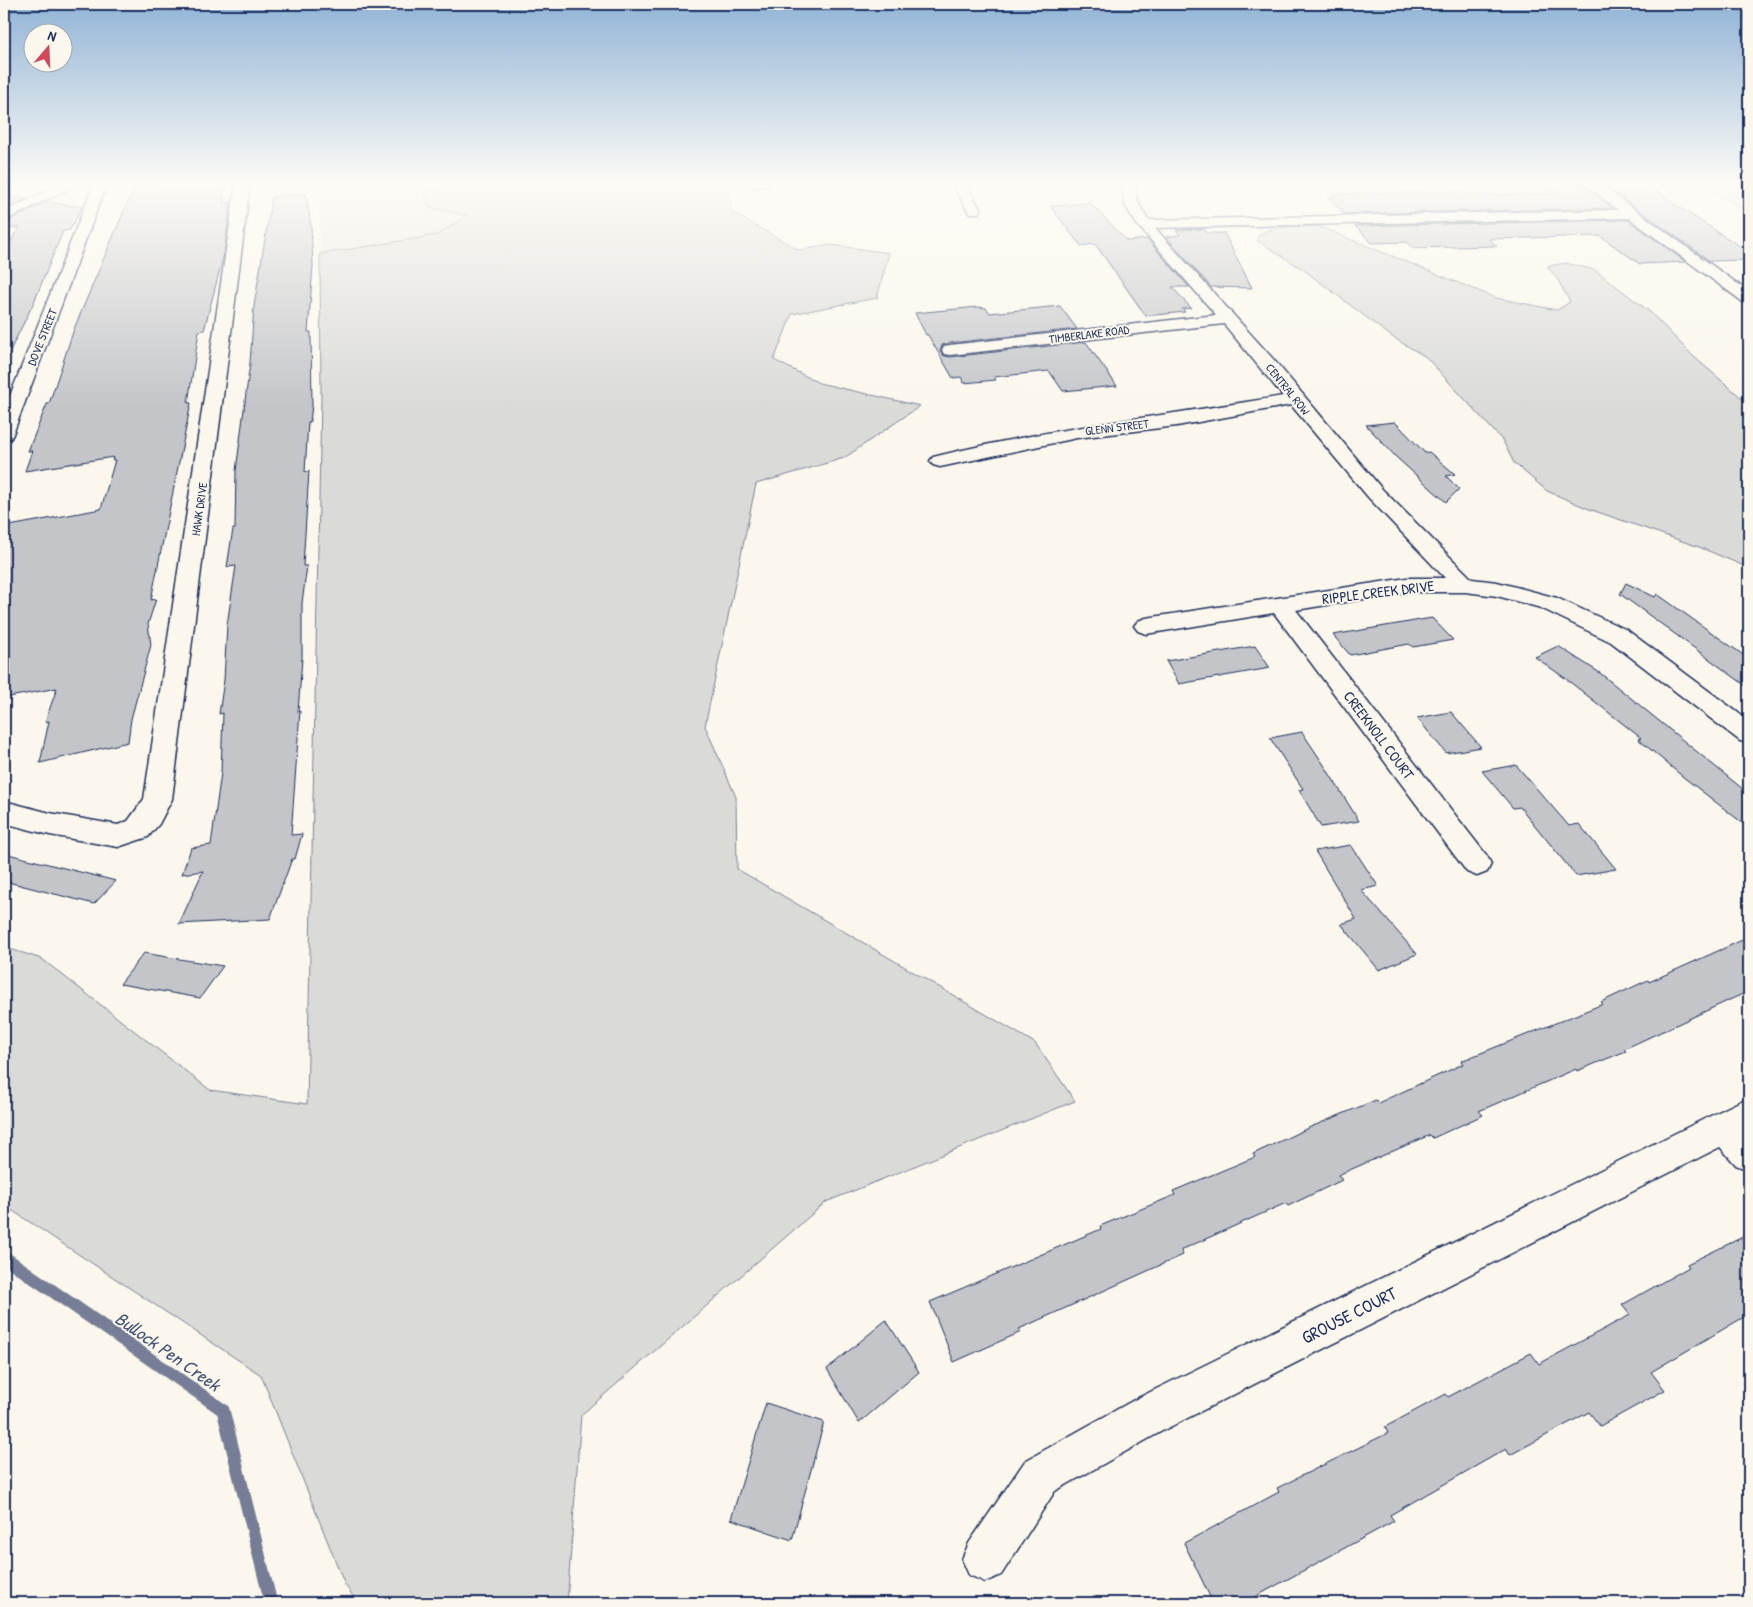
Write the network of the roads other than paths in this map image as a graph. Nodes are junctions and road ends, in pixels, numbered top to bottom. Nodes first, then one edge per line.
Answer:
1 (72, 258) edge
2 (233, 258) edge
3 (1174, 258) edge
4 (1691, 258) edge
5 (1749, 300) edge
6 (1228, 319) junction
7 (950, 350) dead end
8 (1295, 399) junction
9 (4, 434) edge
10 (940, 461) dead end
11 (1465, 585) junction
12 (1280, 605) junction
13 (1146, 626) dead end
14 (1749, 734) edge
15 (4, 812) edge
16 (1477, 864) dead end
17 (1741, 1131) edge
18 (985, 1559) dead end

1 - 9 street, DOVE STREET
2 - 15 street, HAWK DRIVE
3 - 6 street, CENTRAL ROW
4 - 5 street
6 - 7 street, TIMBERLAKE ROAD
6 - 8 street, CENTRAL ROW
8 - 10 street, GLENN STREET
8 - 11 street, CENTRAL ROW
11 - 12 street, RIPPLE CREEK DRIVE
11 - 14 street, RIPPLE CREEK DRIVE
12 - 13 street, RIPPLE CREEK DRIVE
12 - 16 street, CREEKNOLL COURT
17 - 18 street, GROUSE COURT

